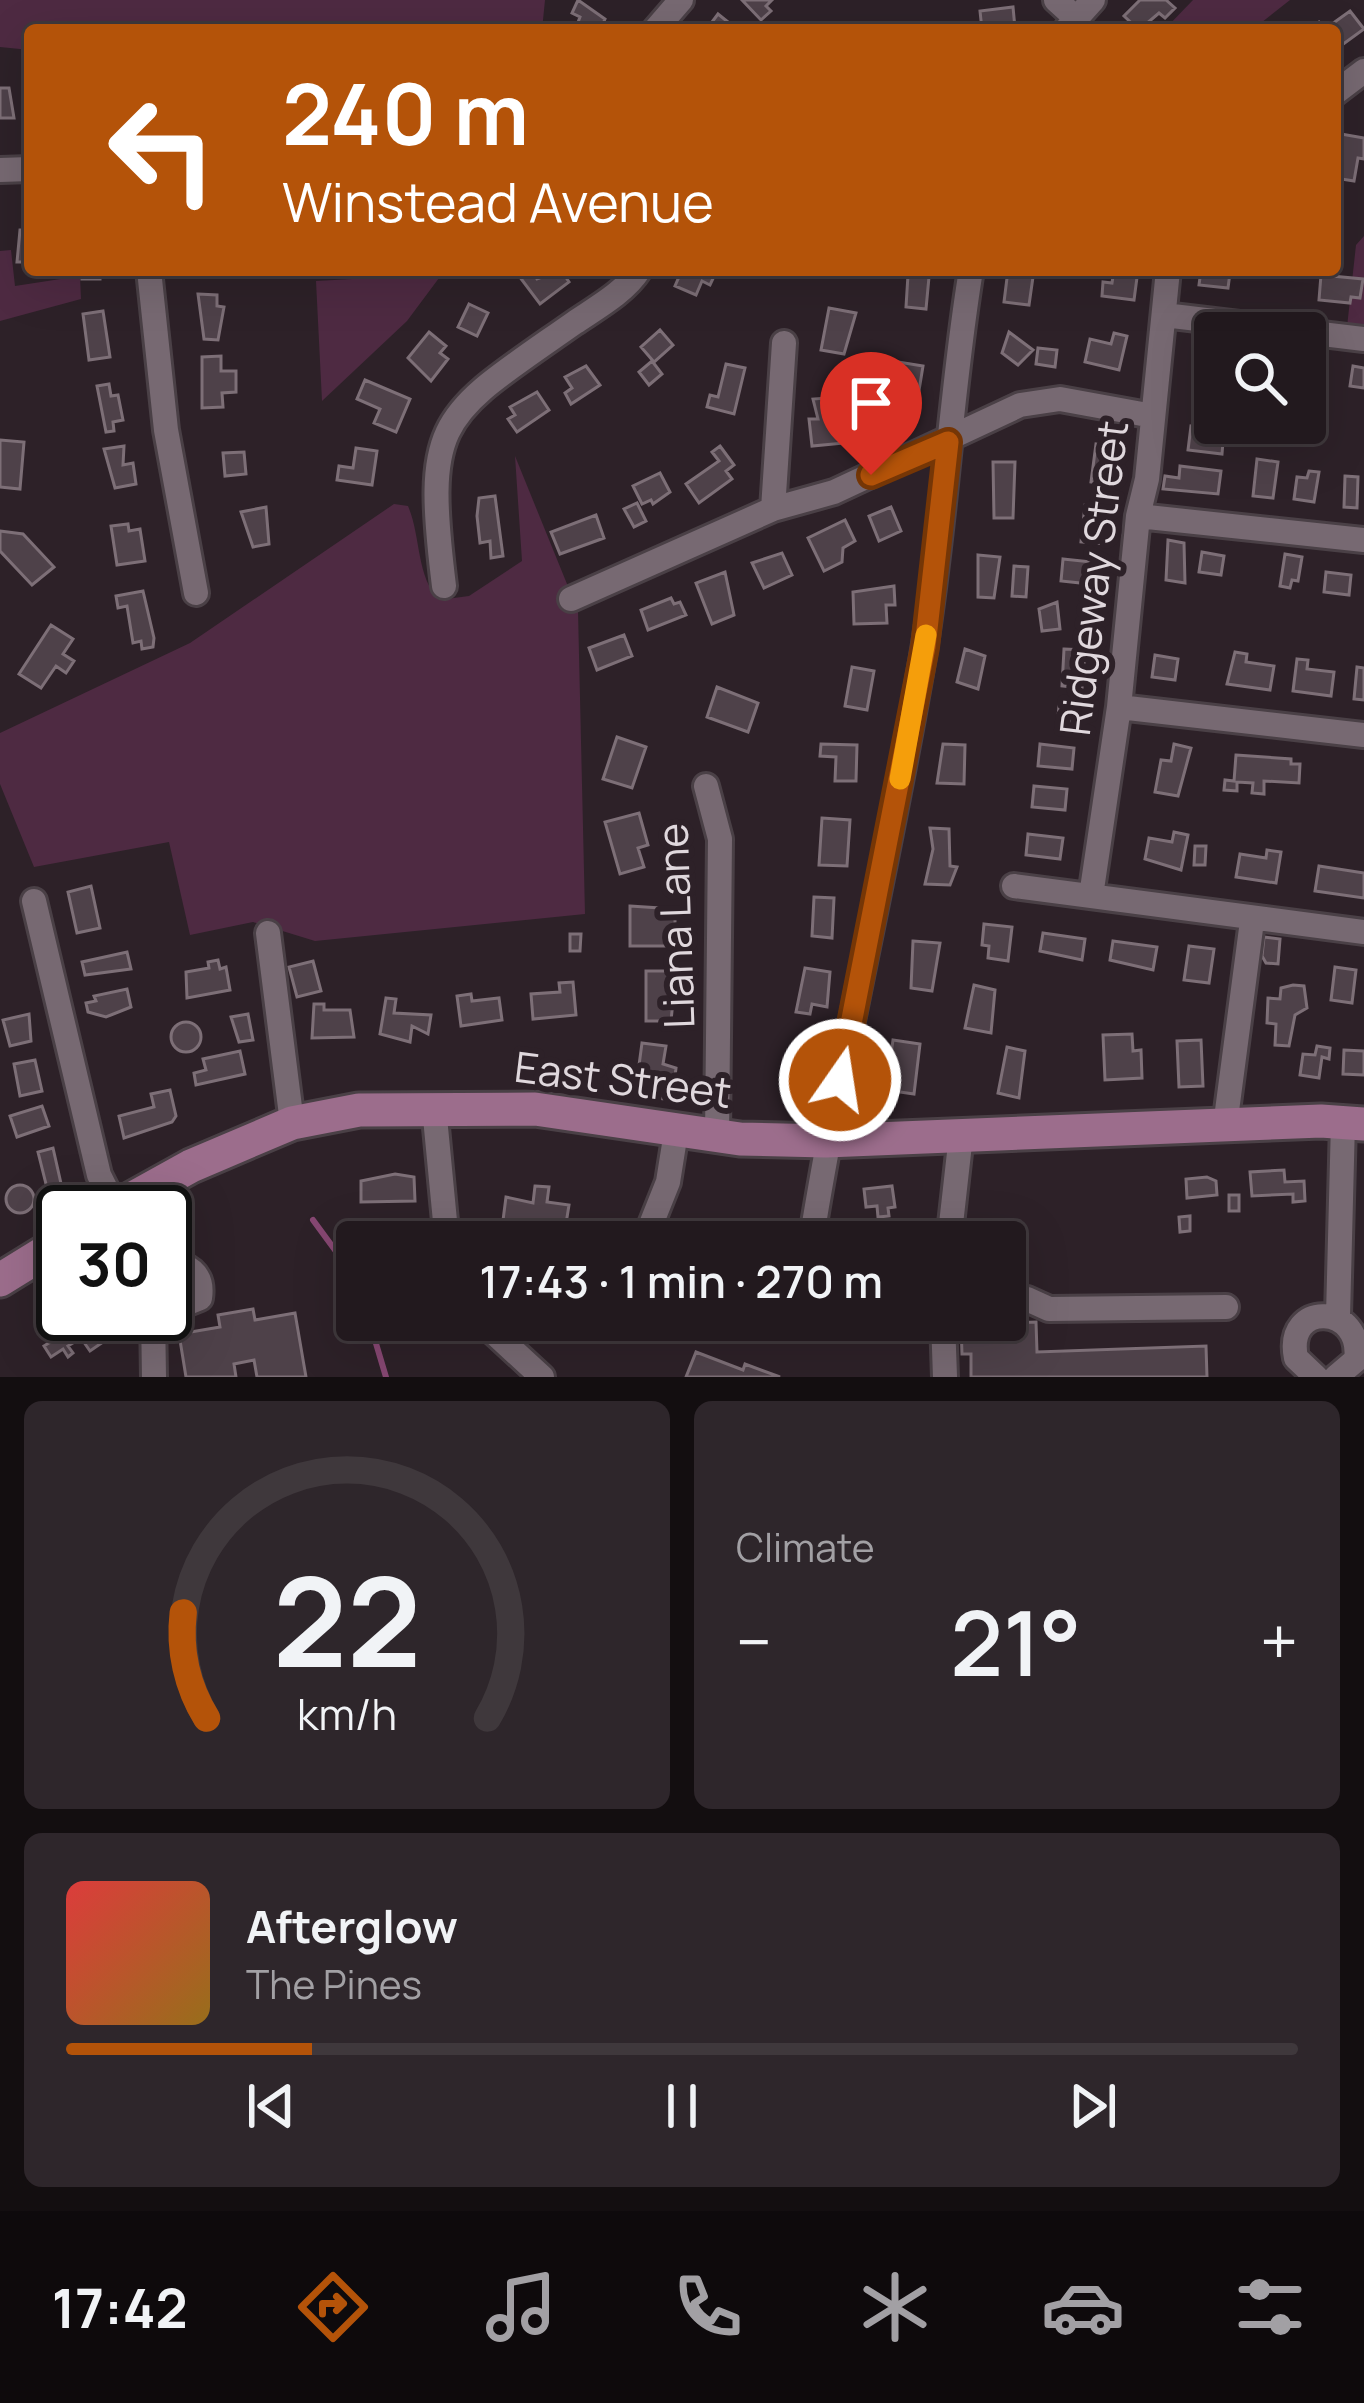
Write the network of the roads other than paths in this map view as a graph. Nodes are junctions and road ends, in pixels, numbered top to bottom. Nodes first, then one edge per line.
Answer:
1 (681, 0) edge
2 (1056, 0) edge
3 (1079, 16) edge
4 (660, 24) edge
5 (150, 276) edge
6 (632, 276) edge
7 (970, 276) edge
8 (1167, 276) edge
9 (1164, 315) junction
10 (1364, 339) edge
11 (784, 343) dead end
12 (1153, 416) junction
13 (948, 442) junction
14 (773, 509) junction
15 (1138, 516) junction
16 (1364, 540) edge
17 (444, 586) dead end
18 (196, 593) dead end
19 (571, 599) dead end
20 (1119, 707) junction
21 (1364, 735) edge
22 (706, 786) dead end
23 (1015, 886) dead end
24 (1091, 896) junction
25 (34, 902) dead end
26 (1252, 921) junction
27 (1364, 932) edge
28 (268, 933) dead end
29 (434, 1107) junction
30 (292, 1123) junction
31 (1354, 1123) edge
32 (1225, 1126) junction
33 (676, 1132) junction
34 (961, 1135) junction
35 (717, 1137) junction
36 (826, 1142) junction
37 (107, 1185) edge
38 (169, 1185) edge
39 (445, 1221) edge
40 (652, 1221) edge
41 (815, 1221) edge
42 (951, 1221) edge
43 (36, 1258) edge
44 (192, 1271) edge
45 (0, 1280) edge
46 (1026, 1299) edge
47 (192, 1301) edge
48 (1226, 1307) dead end
49 (1338, 1316) junction
50 (153, 1341) edge
51 (503, 1341) edge
52 (944, 1341) edge
53 (154, 1377) edge
54 (542, 1377) edge
55 (945, 1377) edge
56 (1316, 1377) edge
57 (1336, 1377) edge

1 - 4 street
2 - 3 street
5 - 18 street
6 - 17 street
7 - 13 street
8 - 9 street, Ridgeway Street
9 - 10 street
9 - 12 street, Ridgeway Street
11 - 14 street
12 - 13 street
12 - 15 street, Ridgeway Street
13 - 14 street
13 - 36 street
14 - 19 street
15 - 16 street
15 - 20 street, Ridgeway Street
20 - 21 street
20 - 24 street, Ridgeway Street
22 - 35 street, Liana Lane
23 - 24 street
24 - 26 street
25 - 37 street
26 - 27 street
26 - 32 street
28 - 30 street
29 - 30 main road, East Street
29 - 33 main road, East Street
29 - 39 street
30 - 38 main road, East Street
31 - 32 main road, East Street
31 - 49 street
32 - 34 main road, East Street
33 - 35 main road, East Street
33 - 40 street
34 - 36 main road, East Street
34 - 42 street
35 - 36 main road, East Street
36 - 41 street
43 - 45 main road
44 - 47 street
46 - 48 street
49 - 56 street
49 - 57 street
50 - 53 street
51 - 54 street
52 - 55 street

